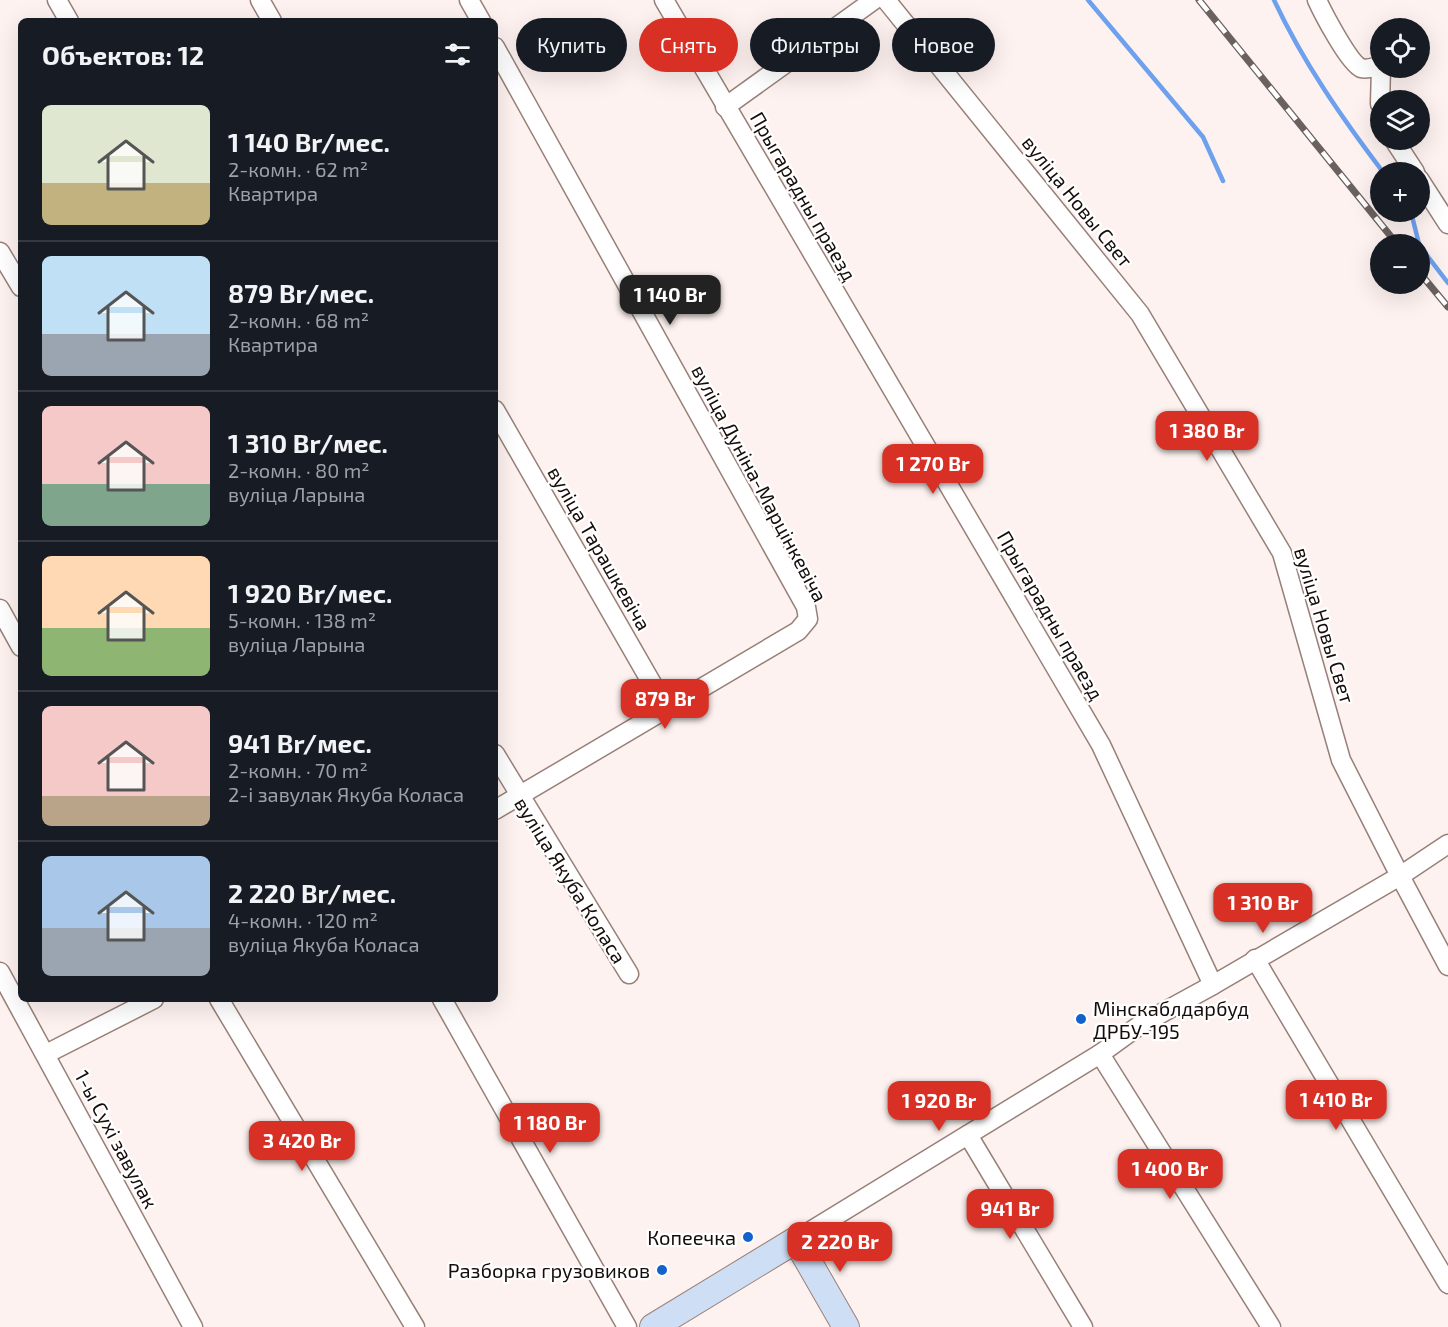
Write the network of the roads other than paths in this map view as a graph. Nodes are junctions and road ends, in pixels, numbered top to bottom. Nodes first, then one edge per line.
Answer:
1 (57, 0) edge
2 (260, 0) edge
3 (469, 0) edge
4 (664, 0) edge
5 (874, 0) edge
6 (886, 0) edge
7 (1317, 0) edge
8 (67, 18) edge
9 (270, 18) edge
10 (479, 18) edge
11 (498, 52) edge
12 (1370, 69) edge
13 (725, 107) junction
14 (1430, 196) edge
15 (1448, 225) edge
16 (0, 252) edge
17 (18, 282) edge
18 (498, 415) edge
19 (0, 609) edge
20 (18, 642) edge
21 (666, 708) junction
22 (498, 759) edge
23 (519, 796) junction
24 (498, 808) edge
25 (1448, 844) edge
26 (1400, 876) junction
27 (1255, 959) junction
28 (1448, 966) edge
29 (0, 972) edge
30 (629, 974) dead end
31 (1213, 985) junction
32 (148, 1002) edge
33 (221, 1002) edge
34 (444, 1002) edge
35 (46, 1054) junction
36 (1100, 1054) junction
37 (968, 1134) junction
38 (796, 1240) junction
39 (1448, 1284) edge
40 (193, 1327) edge
41 (416, 1327) edge
42 (627, 1327) edge
43 (653, 1327) edge
44 (846, 1327) edge
45 (1083, 1327) edge
46 (1271, 1327) edge

1 - 8 street
2 - 9 street
3 - 10 street
4 - 13 street, Прыгарадны праезд
5 - 13 street
6 - 26 street, вуліца Новы Свет
7 - 12 street
11 - 21 street, вуліца Дуніна-Марцінкевіча
13 - 31 street, Прыгарадны праезд
14 - 15 street
16 - 17 street
18 - 21 street, вуліца Тарашкевіча
19 - 20 street
21 - 23 street, вуліца Дуніна-Марцінкевіча
22 - 23 street, вуліца Якуба Коласа
23 - 24 street, вуліца Дуніна-Марцінкевіча
23 - 30 street, вуліца Якуба Коласа
25 - 26 street
26 - 27 street
26 - 28 street, вуліца Новы Свет
27 - 31 street
27 - 39 street
29 - 35 street, 1-ы Сухі завулак
31 - 36 street
32 - 35 street
33 - 41 street
34 - 42 street
35 - 40 street, 1-ы Сухі завулак
36 - 37 street
36 - 46 street
37 - 38 street
37 - 45 street
38 - 43 street
38 - 44 street

